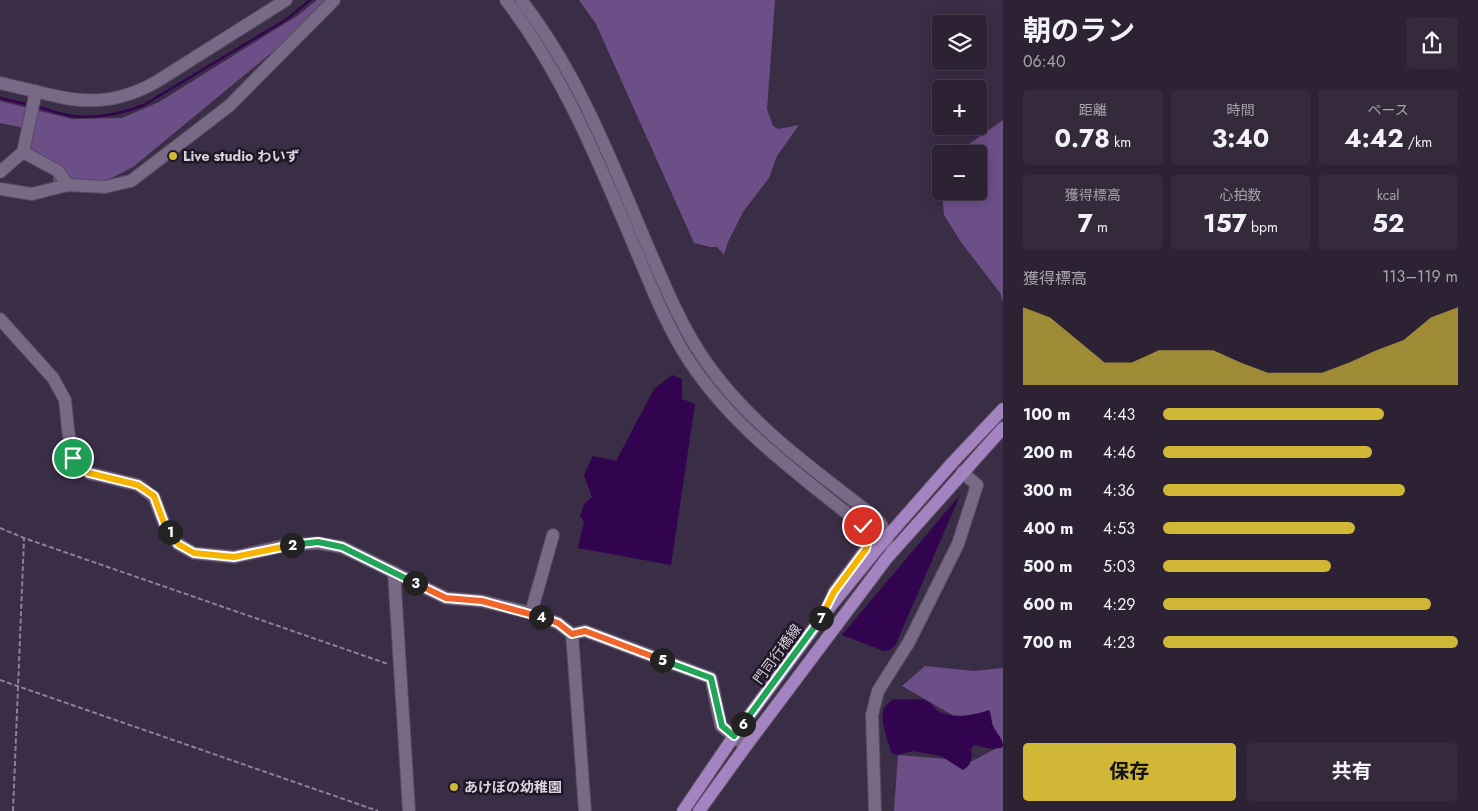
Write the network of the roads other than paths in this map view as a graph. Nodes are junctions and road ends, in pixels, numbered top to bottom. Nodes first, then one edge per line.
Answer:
1 (286, 0) edge
2 (334, 0) edge
3 (506, 0) edge
4 (521, 0) edge
5 (0, 82) edge
6 (36, 91) junction
7 (23, 152) junction
8 (0, 172) edge
9 (68, 185) junction
10 (0, 189) edge
11 (0, 320) edge
12 (1003, 409) edge
13 (1003, 421) edge
14 (1003, 428) edge
15 (962, 472) junction
16 (875, 516) junction
17 (905, 518) junction
18 (863, 526) junction
19 (553, 534) dead end
20 (888, 537) junction
21 (887, 558) junction
22 (394, 572) junction
23 (531, 613) junction
24 (825, 613) junction
25 (572, 634) junction
26 (734, 736) junction
27 (746, 746) junction
28 (409, 811) edge
29 (586, 811) edge
30 (683, 811) edge
31 (699, 811) edge
32 (875, 811) edge

1 - 6 street
2 - 9 street
3 - 18 street
4 - 16 street
5 - 6 street
6 - 7 street
7 - 8 street
7 - 9 street
9 - 10 street
11 - 22 street
12 - 17 main road, 門司行橋線
13 - 20 main road
14 - 15 main road
15 - 21 main road
15 - 32 street
16 - 17 street
16 - 20 street
17 - 20 main road, 門司行橋線
18 - 20 street
18 - 24 street
19 - 23 street
20 - 21 street
20 - 24 main road, 門司行橋線
21 - 27 main road
22 - 23 street
22 - 28 street
23 - 25 street
24 - 26 main road, 門司行橋線
25 - 26 street
25 - 29 street
26 - 27 street
26 - 30 main road, 門司行橋線
27 - 31 main road

